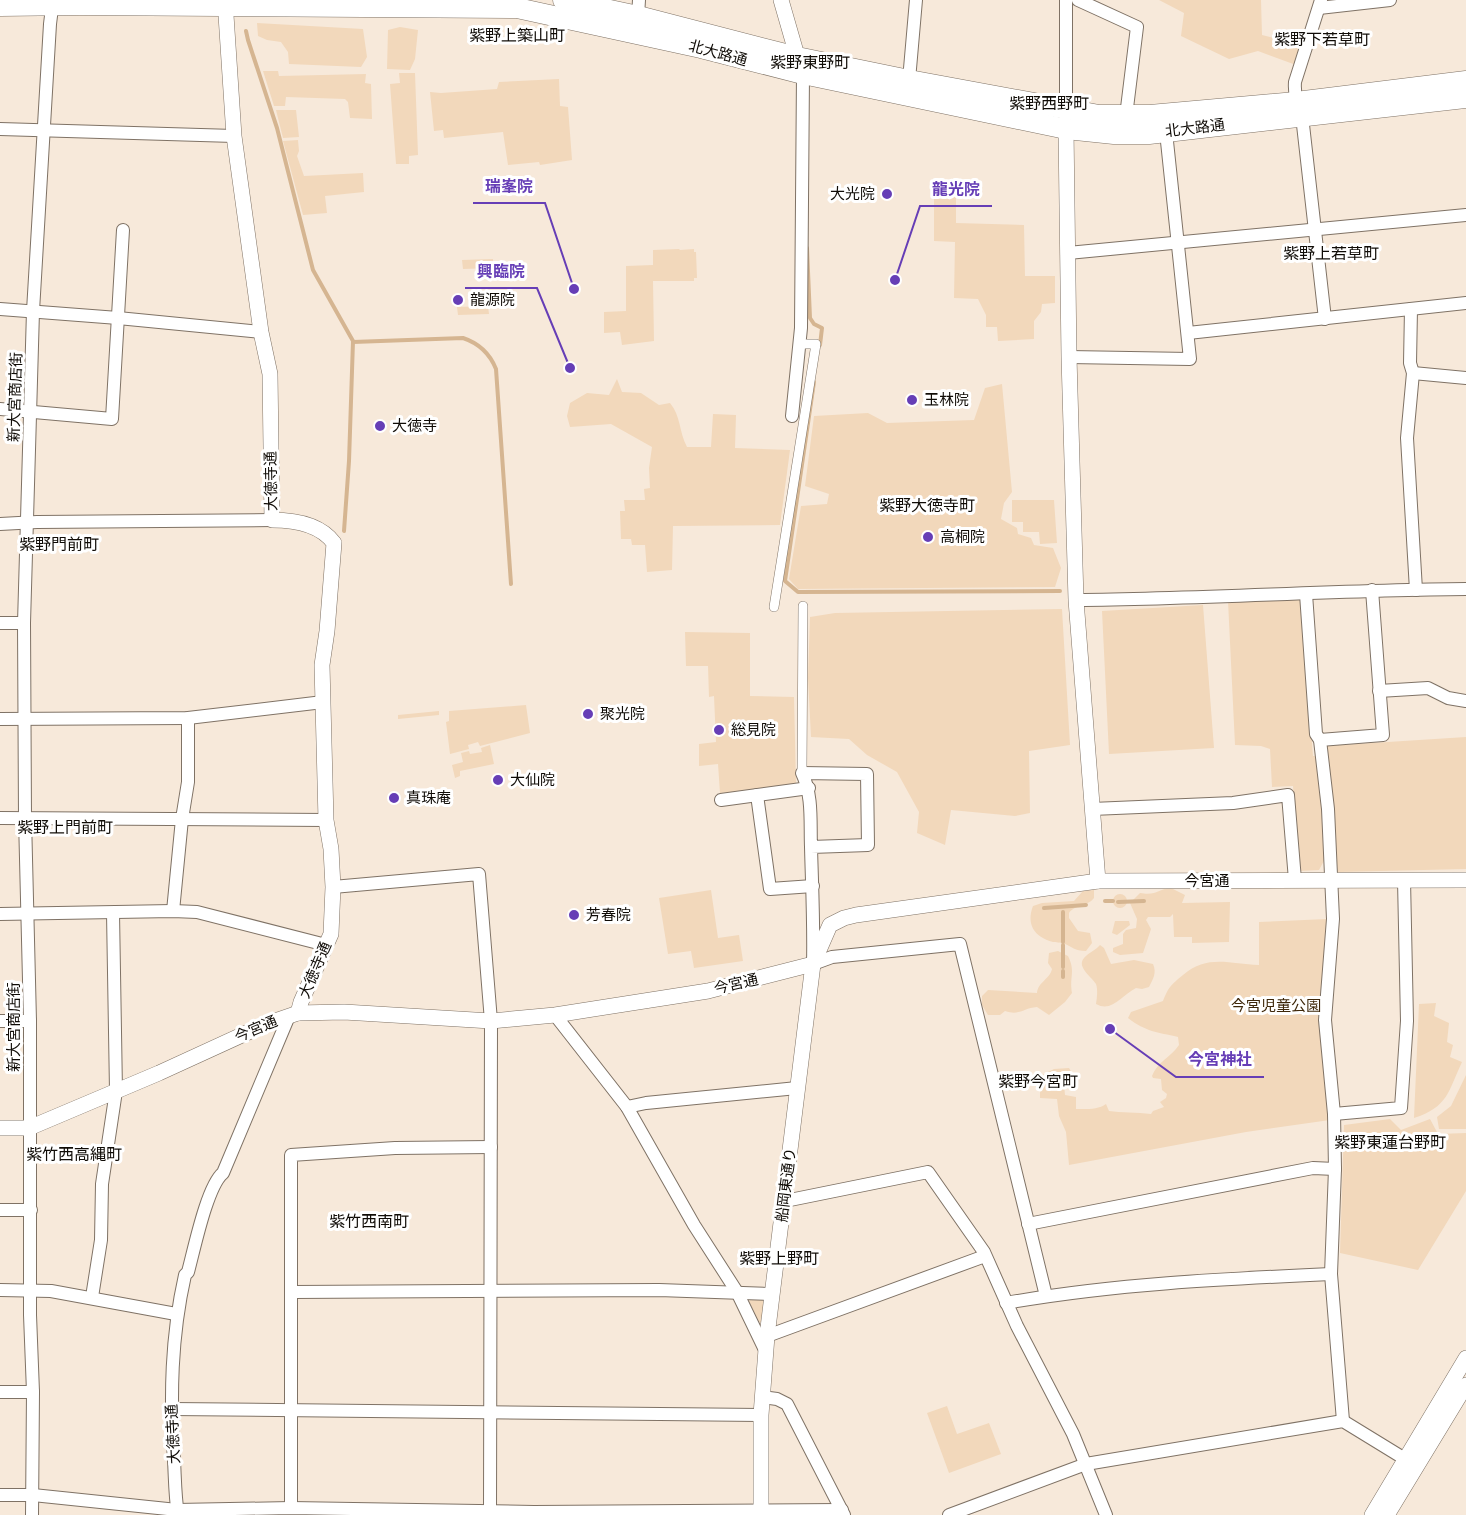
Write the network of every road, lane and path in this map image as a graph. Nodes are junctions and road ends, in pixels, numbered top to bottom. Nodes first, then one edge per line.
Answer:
1 (563, 0) edge
2 (781, 0) edge
3 (916, 0) edge
4 (1066, 0) edge
5 (1078, 0) edge
6 (1390, 0) edge
7 (24, 2) edge
8 (53, 3) edge
9 (225, 3) edge
10 (376, 3) edge
11 (1320, 4) edge
12 (0, 6) edge
13 (639, 8) edge
14 (800, 66) junction
15 (909, 80) junction
16 (1466, 81) edge
17 (1466, 98) edge
18 (1299, 109) junction
19 (1126, 116) junction
20 (1066, 119) junction
21 (0, 129) edge
22 (44, 131) junction
23 (1166, 132) junction
24 (234, 136) junction
25 (1466, 215) edge
26 (123, 230) dead end
27 (1315, 230) junction
28 (1178, 243) junction
29 (1068, 253) junction
30 (1466, 303) edge
31 (0, 309) edge
32 (1411, 309) junction
33 (33, 311) junction
34 (118, 318) junction
35 (1325, 319) junction
36 (261, 332) junction
37 (1188, 333) junction
38 (800, 344) junction
39 (1069, 357) junction
40 (1413, 373) junction
41 (1466, 378) edge
42 (794, 388) junction
43 (809, 389) junction
44 (0, 409) edge
45 (30, 412) junction
46 (799, 416) junction
47 (272, 520) junction
48 (27, 523) junction
49 (0, 524) edge
50 (1466, 589) edge
51 (1372, 590) junction
52 (1416, 590) junction
53 (1306, 594) junction
54 (1077, 600) junction
55 (802, 606) dead end
56 (774, 607) dead end
57 (0, 623) edge
58 (24, 623) junction
59 (1379, 691) junction
60 (1466, 700) edge
61 (323, 702) junction
62 (188, 718) junction
63 (0, 719) edge
64 (24, 719) junction
65 (1320, 740) junction
66 (802, 773) junction
67 (809, 788) junction
68 (757, 795) junction
69 (721, 800) dead end
70 (1092, 809) junction
71 (0, 818) edge
72 (25, 818) junction
73 (182, 819) junction
74 (326, 820) junction
75 (811, 847) junction
76 (1295, 880) junction
77 (1332, 880) junction
78 (1404, 880) junction
79 (1466, 880) edge
80 (1098, 881) junction
81 (813, 886) junction
82 (333, 887) junction
83 (172, 911) junction
84 (113, 913) junction
85 (0, 914) edge
86 (27, 914) junction
87 (326, 945) junction
88 (813, 964) junction
89 (294, 1014) junction
90 (555, 1015) junction
91 (0, 1021) edge
92 (30, 1021) junction
93 (491, 1021) junction
94 (797, 1088) junction
95 (116, 1091) junction
96 (627, 1107) junction
97 (1335, 1114) junction
98 (0, 1128) edge
99 (29, 1128) junction
100 (491, 1147) junction
101 (1335, 1168) junction
102 (785, 1201) junction
103 (0, 1210) edge
104 (31, 1210) junction
105 (1028, 1224) junction
106 (985, 1256) junction
107 (1331, 1274) junction
108 (0, 1290) edge
109 (30, 1290) junction
110 (490, 1291) junction
111 (292, 1292) junction
112 (737, 1292) junction
113 (772, 1294) junction
114 (1046, 1296) junction
115 (92, 1297) junction
116 (1006, 1303) junction
117 (176, 1314) junction
118 (766, 1343) junction
119 (1466, 1358) edge
120 (1466, 1385) edge
121 (0, 1392) edge
122 (33, 1392) junction
123 (762, 1397) junction
124 (171, 1409) junction
125 (290, 1411) junction
126 (490, 1413) junction
127 (761, 1414) junction
128 (1344, 1421) junction
129 (1411, 1462) junction
130 (1086, 1464) junction
131 (0, 1495) edge
132 (33, 1495) junction
133 (291, 1508) junction
134 (399, 1512) edge
135 (490, 1512) junction
136 (761, 1512) edge
137 (178, 1513) edge
138 (843, 1513) edge
139 (534, 1514) edge
140 (32, 1515) edge
141 (949, 1515) edge
142 (1106, 1515) edge
143 (1371, 1515) edge
144 (1388, 1515) edge

1 - 13 main road, 北大路通
2 - 14 street
3 - 15 street
4 - 20 street
5 - 19 street
6 - 11 street
7 - 8 main road, 北大路通
7 - 12 main road, 北大路通
8 - 9 main road, 北大路通
8 - 22 street, 新大宮商店街
9 - 10 main road, 北大路通
9 - 24 street, 大徳寺通
10 - 14 main road, 北大路通
11 - 18 street
13 - 14 main road, 北大路通
14 - 15 main road, 北大路通
14 - 20 main road, 北大路通
14 - 38 street
15 - 20 main road, 北大路通
16 - 18 main road, 北大路通
17 - 18 main road, 北大路通
18 - 19 main road, 北大路通
18 - 23 main road, 北大路通
18 - 27 street
19 - 20 main road, 北大路通
20 - 23 main road, 北大路通
20 - 29 street
21 - 22 street
22 - 24 street
22 - 33 street, 新大宮商店街
23 - 28 street
24 - 36 street, 大徳寺通
25 - 27 street
26 - 34 street
27 - 28 street
27 - 35 street
28 - 29 street
28 - 37 street
29 - 39 street
30 - 32 street
31 - 33 street
32 - 35 street
32 - 40 street
33 - 34 street
33 - 45 street, 新大宮商店街
34 - 36 street
34 - 45 street
35 - 37 street
36 - 47 street, 大徳寺通
37 - 39 street
38 - 42 street
38 - 43 street
39 - 54 street
40 - 41 street
40 - 52 street
42 - 43 street
42 - 46 street
43 - 46 street
44 - 45 street
45 - 48 street, 新大宮商店街
46 - 56 street
47 - 48 street
47 - 61 street, 大徳寺通
48 - 49 street
48 - 58 street, 新大宮商店街
50 - 52 street
51 - 52 street
51 - 53 street
51 - 59 street
53 - 54 street
53 - 65 street
54 - 70 street
55 - 66 street
57 - 58 street
58 - 64 street, 新大宮商店街
59 - 60 street
59 - 65 street
61 - 62 street
61 - 74 street, 大徳寺通
62 - 64 street
62 - 73 street
63 - 64 street
64 - 72 street, 新大宮商店街
65 - 77 street
66 - 67 street
66 - 75 street
67 - 68 street
67 - 75 street
68 - 69 street
68 - 81 street
70 - 76 street
70 - 80 street
71 - 72 street
72 - 73 street
72 - 86 street, 新大宮商店街
73 - 74 street
73 - 83 street
74 - 82 street, 大徳寺通
75 - 81 street
76 - 77 street, 今宮通
76 - 80 street, 今宮通
77 - 78 street, 今宮通
77 - 97 street
78 - 79 street, 今宮通
78 - 97 street
80 - 88 street, 今宮通
81 - 88 street
82 - 87 street, 大徳寺通
82 - 93 street
83 - 84 street
83 - 87 street
84 - 86 street
84 - 95 street
85 - 86 street
86 - 92 street, 新大宮商店街
87 - 89 street, 大徳寺通
88 - 90 street, 今宮通
88 - 94 street, 船岡東通り
88 - 105 street
89 - 93 street, 今宮通
89 - 95 street, 今宮通
89 - 117 street, 大徳寺通
90 - 93 street, 今宮通
90 - 96 street
91 - 92 street
92 - 99 street, 新大宮商店街
93 - 100 street
94 - 96 street
94 - 102 street, 船岡東通り
95 - 99 street, 今宮通
95 - 115 street
96 - 112 street
97 - 101 street
98 - 99 street, 今宮通
99 - 104 street, 新大宮商店街
100 - 110 street
100 - 111 street
101 - 105 street
101 - 107 street
102 - 106 street
102 - 113 street, 船岡東通り
103 - 104 street
104 - 109 street, 新大宮商店街
105 - 114 street
106 - 116 street
106 - 118 street
107 - 114 street
107 - 128 street
108 - 109 street
109 - 115 street
109 - 122 street, 新大宮商店街
110 - 111 street
110 - 112 street
110 - 126 street
111 - 125 street
112 - 113 street
112 - 118 street
113 - 118 street, 船岡東通り
114 - 116 street
115 - 117 street
116 - 130 street
117 - 124 street, 大徳寺通
118 - 123 street, 船岡東通り
119 - 129 street
120 - 129 street
121 - 122 street
122 - 132 street, 新大宮商店街
123 - 127 street, 船岡東通り
123 - 138 street
124 - 125 street
124 - 137 street, 大徳寺通
125 - 126 street
125 - 133 street
126 - 127 street
126 - 135 street
127 - 136 street, 船岡東通り
128 - 129 street
128 - 130 street
129 - 143 street
129 - 144 street
130 - 141 street
130 - 142 street
131 - 132 street
132 - 137 street
132 - 140 street, 新大宮商店街
133 - 134 street
133 - 137 street
134 - 135 street
135 - 139 street
136 - 138 street
136 - 139 street

